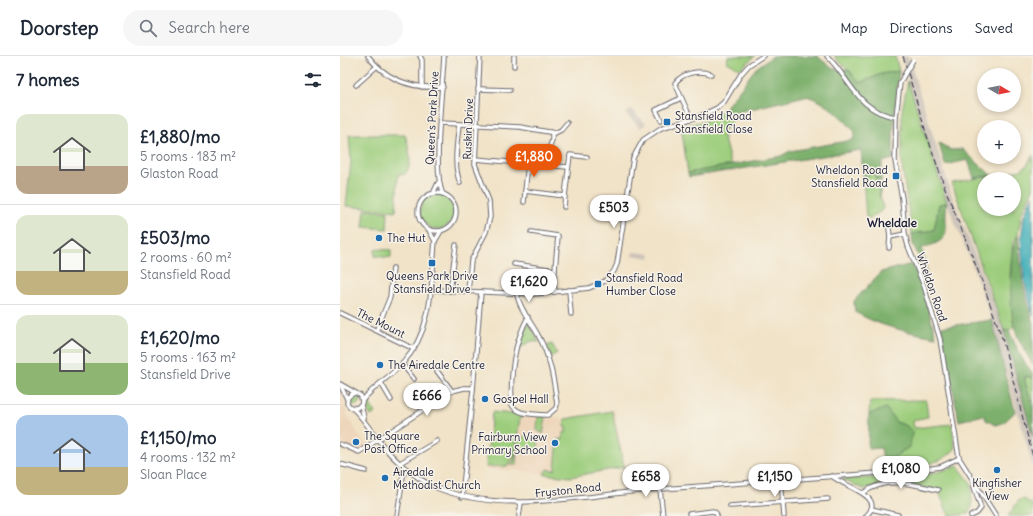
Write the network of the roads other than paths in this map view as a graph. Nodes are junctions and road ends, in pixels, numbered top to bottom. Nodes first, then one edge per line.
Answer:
1 (368, 56) edge
2 (420, 56) edge
3 (444, 56) edge
4 (480, 56) edge
5 (514, 56) edge
6 (763, 56) edge
7 (827, 56) edge
8 (913, 58) edge
9 (514, 66) dead end
10 (376, 67) junction
11 (711, 74) dead end
12 (356, 85) dead end
13 (422, 87) junction
14 (443, 87) junction
15 (478, 90) junction
16 (510, 90) dead end
17 (681, 98) junction
18 (896, 117) junction
19 (691, 119) junction
20 (661, 120) dead end
21 (440, 123) junction
22 (567, 123) dead end
23 (459, 124) junction
24 (476, 125) junction
25 (552, 132) junction
26 (587, 157) dead end
27 (475, 159) junction
28 (528, 163) junction
29 (544, 164) junction
30 (568, 167) junction
31 (438, 182) junction
32 (460, 183) dead end
33 (525, 191) junction
34 (433, 194) junction
35 (443, 194) junction
36 (565, 196) junction
37 (524, 202) dead end
38 (564, 207) dead end
39 (889, 228) dead end
40 (429, 230) junction
41 (441, 231) junction
42 (531, 232) dead end
43 (905, 234) junction
44 (890, 237) junction
45 (435, 241) junction
46 (456, 245) dead end
47 (888, 248) dead end
48 (514, 264) dead end
49 (393, 268) dead end
50 (555, 270) junction
51 (432, 290) junction
52 (569, 290) junction
53 (450, 291) junction
54 (468, 291) junction
55 (481, 292) junction
56 (555, 292) junction
57 (517, 294) junction
58 (340, 313) edge
59 (571, 314) dead end
60 (528, 317) junction
61 (377, 330) junction
62 (414, 349) junction
63 (402, 364) junction
64 (438, 371) dead end
65 (414, 379) dead end
66 (381, 383) junction
67 (473, 388) junction
68 (369, 392) junction
69 (452, 392) junction
70 (354, 393) junction
71 (359, 394) junction
72 (347, 399) junction
73 (391, 400) dead end
74 (362, 401) junction
75 (361, 405) junction
76 (352, 408) junction
77 (364, 419) junction
78 (378, 440) junction
79 (437, 441) dead end
80 (340, 444) edge
81 (959, 458) junction
82 (400, 463) junction
83 (340, 464) edge
84 (407, 469) junction
85 (366, 471) dead end
86 (832, 476) junction
87 (781, 479) junction
88 (974, 480) junction
89 (660, 489) junction
90 (938, 490) dead end
91 (863, 493) junction
92 (462, 497) junction
93 (828, 499) dead end
94 (823, 500) junction
95 (521, 503) junction
96 (783, 503) junction
97 (730, 506) dead end
98 (737, 506) junction
99 (824, 506) dead end
100 (871, 508) junction
101 (738, 512) dead end
102 (689, 514) dead end
103 (898, 515) dead end
104 (397, 516) edge
105 (519, 516) edge
106 (663, 516) edge
107 (717, 516) edge
108 (784, 516) edge
109 (866, 516) edge
110 (971, 516) edge
111 (996, 516) edge

1 - 10 street
2 - 13 street
3 - 14 street, Queen's Park Drive
4 - 15 street, Ruskin Drive
5 - 9 street
6 - 19 street
7 - 18 street
8 - 18 street, Wheldon Road, bridge
10 - 12 street
10 - 13 street
11 - 17 street
13 - 14 street
14 - 21 street, Queen's Park Drive
15 - 16 street
15 - 24 street, Ruskin Drive
17 - 19 street
17 - 20 street
18 - 43 street, Wheldon Road
19 - 52 street
21 - 23 street
21 - 31 street, Queen's Park Drive
22 - 25 street
23 - 24 street
23 - 32 street
24 - 25 street
24 - 27 street, Ruskin Drive
25 - 29 street
26 - 30 street
27 - 28 street
27 - 54 street, Ruskin Drive
28 - 29 street
28 - 33 street
29 - 30 street
30 - 36 street
31 - 34 street, Queen's Park Drive
31 - 35 street, Queen's Park Drive
33 - 36 street
33 - 37 street
34 - 35 street
34 - 40 street, Queen's Park Drive
35 - 41 street, Queen's Park Drive
36 - 38 street
39 - 44 street
40 - 41 street
40 - 45 street, Queen's Park Drive
41 - 45 street, Queen's Park Drive
42 - 50 street
43 - 44 street
43 - 81 street, Wheldon Road
44 - 47 street
45 - 51 street, Queen's Park Drive
46 - 53 street
48 - 50 street
49 - 61 street
50 - 56 street
51 - 53 street
51 - 62 street, Queen's Park Drive
52 - 56 street
52 - 59 street
53 - 54 street
54 - 55 street
55 - 57 street
55 - 67 street
56 - 57 street
57 - 60 street
58 - 61 street, The Mount
60 - 60 street
61 - 62 street, The Mount
62 - 63 street, Queen's Park Drive
63 - 65 street
63 - 66 street, Queen's Park Drive
64 - 69 street
66 - 68 street, Queen's Park Drive
66 - 73 street
67 - 69 street
67 - 92 street
68 - 71 street, Queen's Park Drive
68 - 74 street, Queen's Park Drive
69 - 78 street
70 - 71 street, Fryston Road
70 - 72 street
70 - 72 street, Fryston Road
71 - 74 street
72 - 76 street, Fryston Road
74 - 75 street, Fryston Road
75 - 76 street
75 - 77 street, Fryston Road
76 - 77 street, Fryston Road
77 - 78 street, Fryston Road
78 - 80 street
78 - 82 street, Fryston Road
79 - 82 street
81 - 86 street, Fryston Road
81 - 88 street, Wheldon Road
82 - 84 street, Fryston Road
83 - 85 street
84 - 92 street, Fryston Road
84 - 104 street
86 - 87 street, Fryston Road
86 - 91 street
87 - 89 street, Fryston Road
87 - 96 street
88 - 110 street
88 - 111 street, Wheldon Road
89 - 95 street, Fryston Road
89 - 106 street
90 - 91 street
91 - 100 street
92 - 95 street, Fryston Road
93 - 94 street
94 - 96 street
94 - 99 street
95 - 105 street
96 - 98 street
96 - 108 street
97 - 98 street
98 - 101 street
100 - 103 street
100 - 109 street
102 - 107 street

